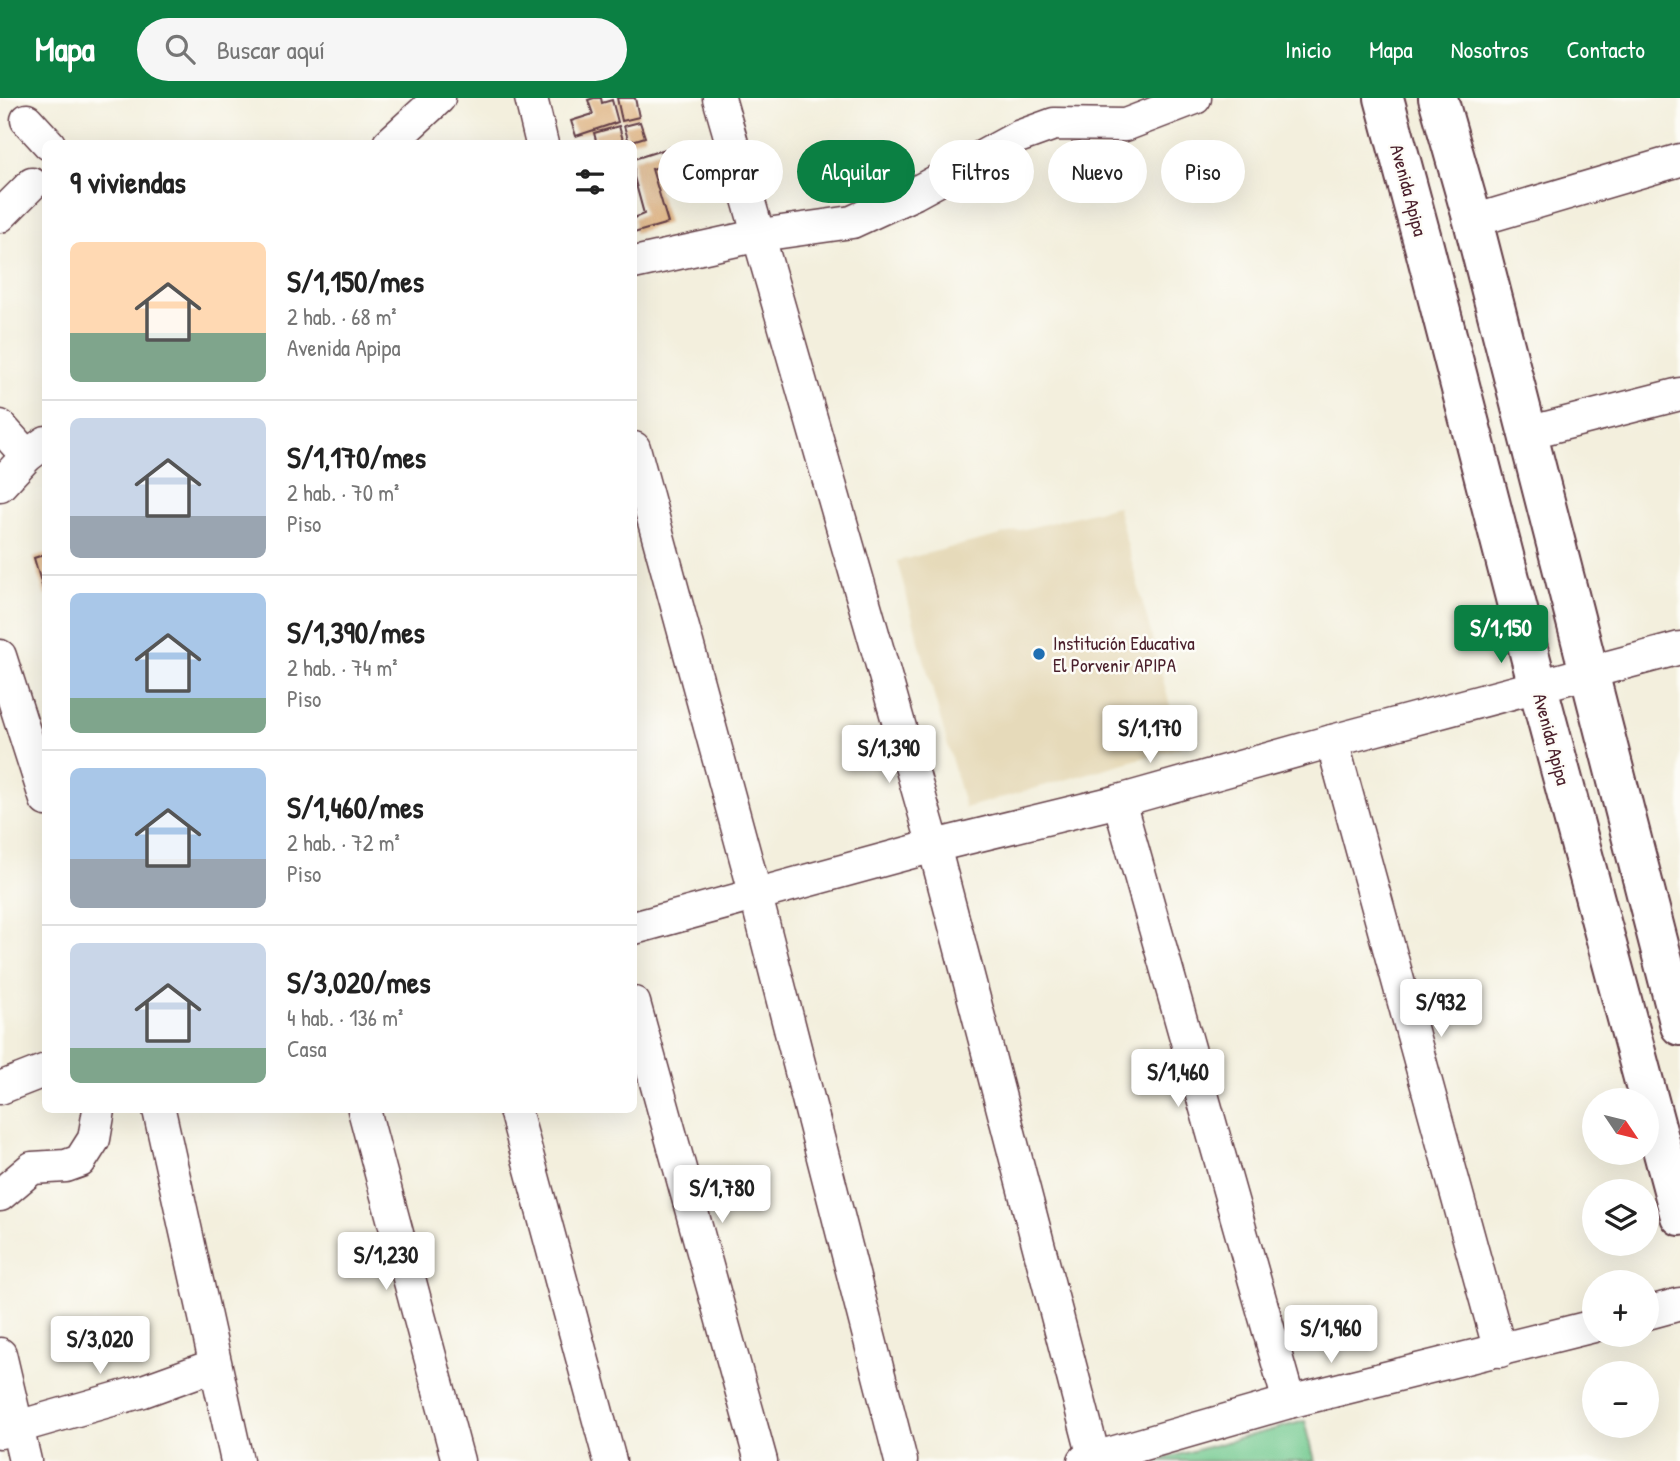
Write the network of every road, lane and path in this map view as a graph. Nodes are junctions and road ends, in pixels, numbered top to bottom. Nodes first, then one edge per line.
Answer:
1 (439, 98) edge
2 (531, 98) edge
3 (719, 98) edge
4 (1195, 98) edge
5 (1384, 98) edge
6 (1438, 98) edge
7 (27, 120) dead end
8 (45, 140) edge
9 (393, 140) edge
10 (541, 140) edge
11 (1680, 160) edge
12 (41, 184) edge
13 (0, 216) edge
14 (1473, 221) junction
15 (760, 235) junction
16 (637, 262) edge
17 (1680, 394) edge
18 (0, 426) edge
19 (1527, 433) junction
20 (637, 459) edge
21 (17, 470) edge
22 (1680, 648) edge
23 (0, 656) edge
24 (1589, 673) junction
25 (1538, 687) junction
26 (1332, 741) junction
27 (42, 787) edge
28 (1119, 801) junction
29 (934, 846) junction
30 (756, 896) junction
31 (637, 927) edge
32 (637, 1014) edge
33 (1680, 1026) edge
34 (42, 1072) edge
35 (0, 1088) edge
36 (98, 1113) edge
37 (160, 1113) edge
38 (365, 1113) edge
39 (516, 1113) edge
40 (0, 1195) edge
41 (1680, 1216) edge
42 (1680, 1304) edge
43 (1659, 1310) edge
44 (1582, 1329) edge
45 (1500, 1351) junction
46 (0, 1354) edge
47 (215, 1365) junction
48 (1289, 1402) junction
49 (9, 1429) edge
50 (1091, 1460) edge
51 (25, 1461) edge
52 (237, 1461) edge
53 (458, 1461) edge
54 (610, 1461) edge
55 (761, 1461) edge
56 (901, 1461) edge

1 - 9 street
2 - 10 street
3 - 15 street
4 - 15 street
5 - 25 street, Avenida Apipa
6 - 14 street
7 - 8 street
11 - 14 street
12 - 13 street
14 - 19 street
15 - 16 street
15 - 29 street
17 - 19 street
18 - 21 street
19 - 24 street
20 - 30 street
22 - 24 street
23 - 27 street
24 - 25 street
24 - 33 street
25 - 26 street
25 - 41 street, Avenida Apipa
26 - 28 street
26 - 45 street
28 - 29 street
28 - 48 street
29 - 30 street
29 - 50 street
30 - 31 street
30 - 56 street
32 - 55 street
34 - 35 street
36 - 40 street
37 - 47 street
38 - 53 street
39 - 54 street
42 - 43 street
44 - 45 street
45 - 48 street
46 - 49 street
47 - 49 street
47 - 52 street
48 - 50 street
49 - 51 street

